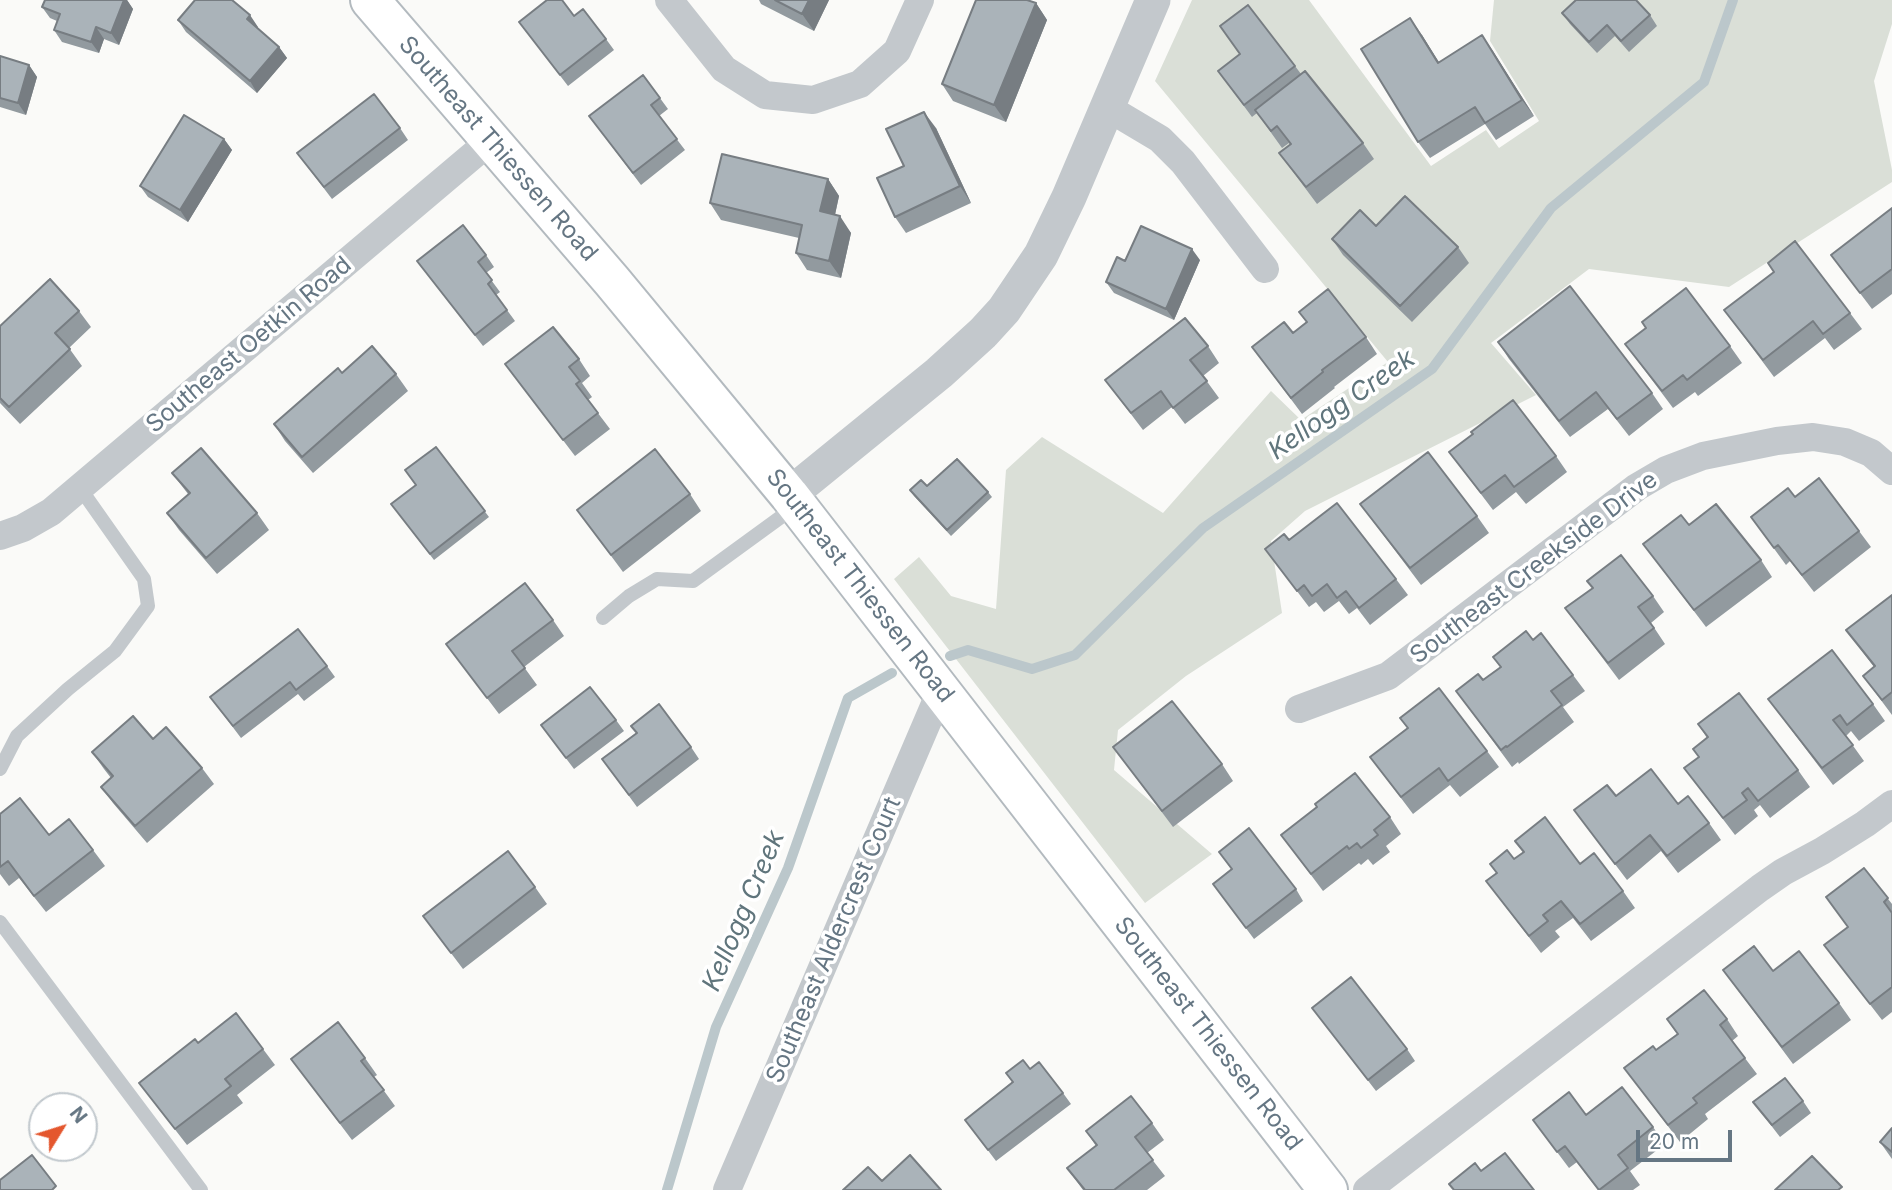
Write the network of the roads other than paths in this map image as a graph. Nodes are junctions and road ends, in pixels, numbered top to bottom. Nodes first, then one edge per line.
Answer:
1 (370, 0) edge
2 (669, 0) edge
3 (920, 0) edge
4 (1153, 0) edge
5 (1108, 108) junction
6 (490, 141) junction
7 (1265, 270) dead end
8 (1892, 471) edge
9 (80, 488) junction
10 (793, 500) junction
11 (0, 536) edge
12 (603, 618) dead end
13 (941, 690) junction
14 (1299, 709) dead end
15 (0, 769) edge
16 (1892, 804) edge
17 (0, 922) edge
18 (201, 1190) edge
19 (727, 1190) edge
20 (1328, 1190) edge
21 (1367, 1190) edge

1 - 6 main road, Southeast Thiessen Road
2 - 3 street
4 - 5 street
5 - 7 street
5 - 10 street
6 - 9 street, Southeast Oetkin Road
6 - 10 main road, Southeast Thiessen Road
8 - 14 street, Southeast Creekside Drive
9 - 11 street, Southeast Oetkin Road
9 - 15 lane
10 - 12 lane
10 - 13 main road, Southeast Thiessen Road
13 - 19 street, Southeast Aldercrest Court
13 - 20 main road, Southeast Thiessen Road
16 - 21 street
17 - 18 lane

